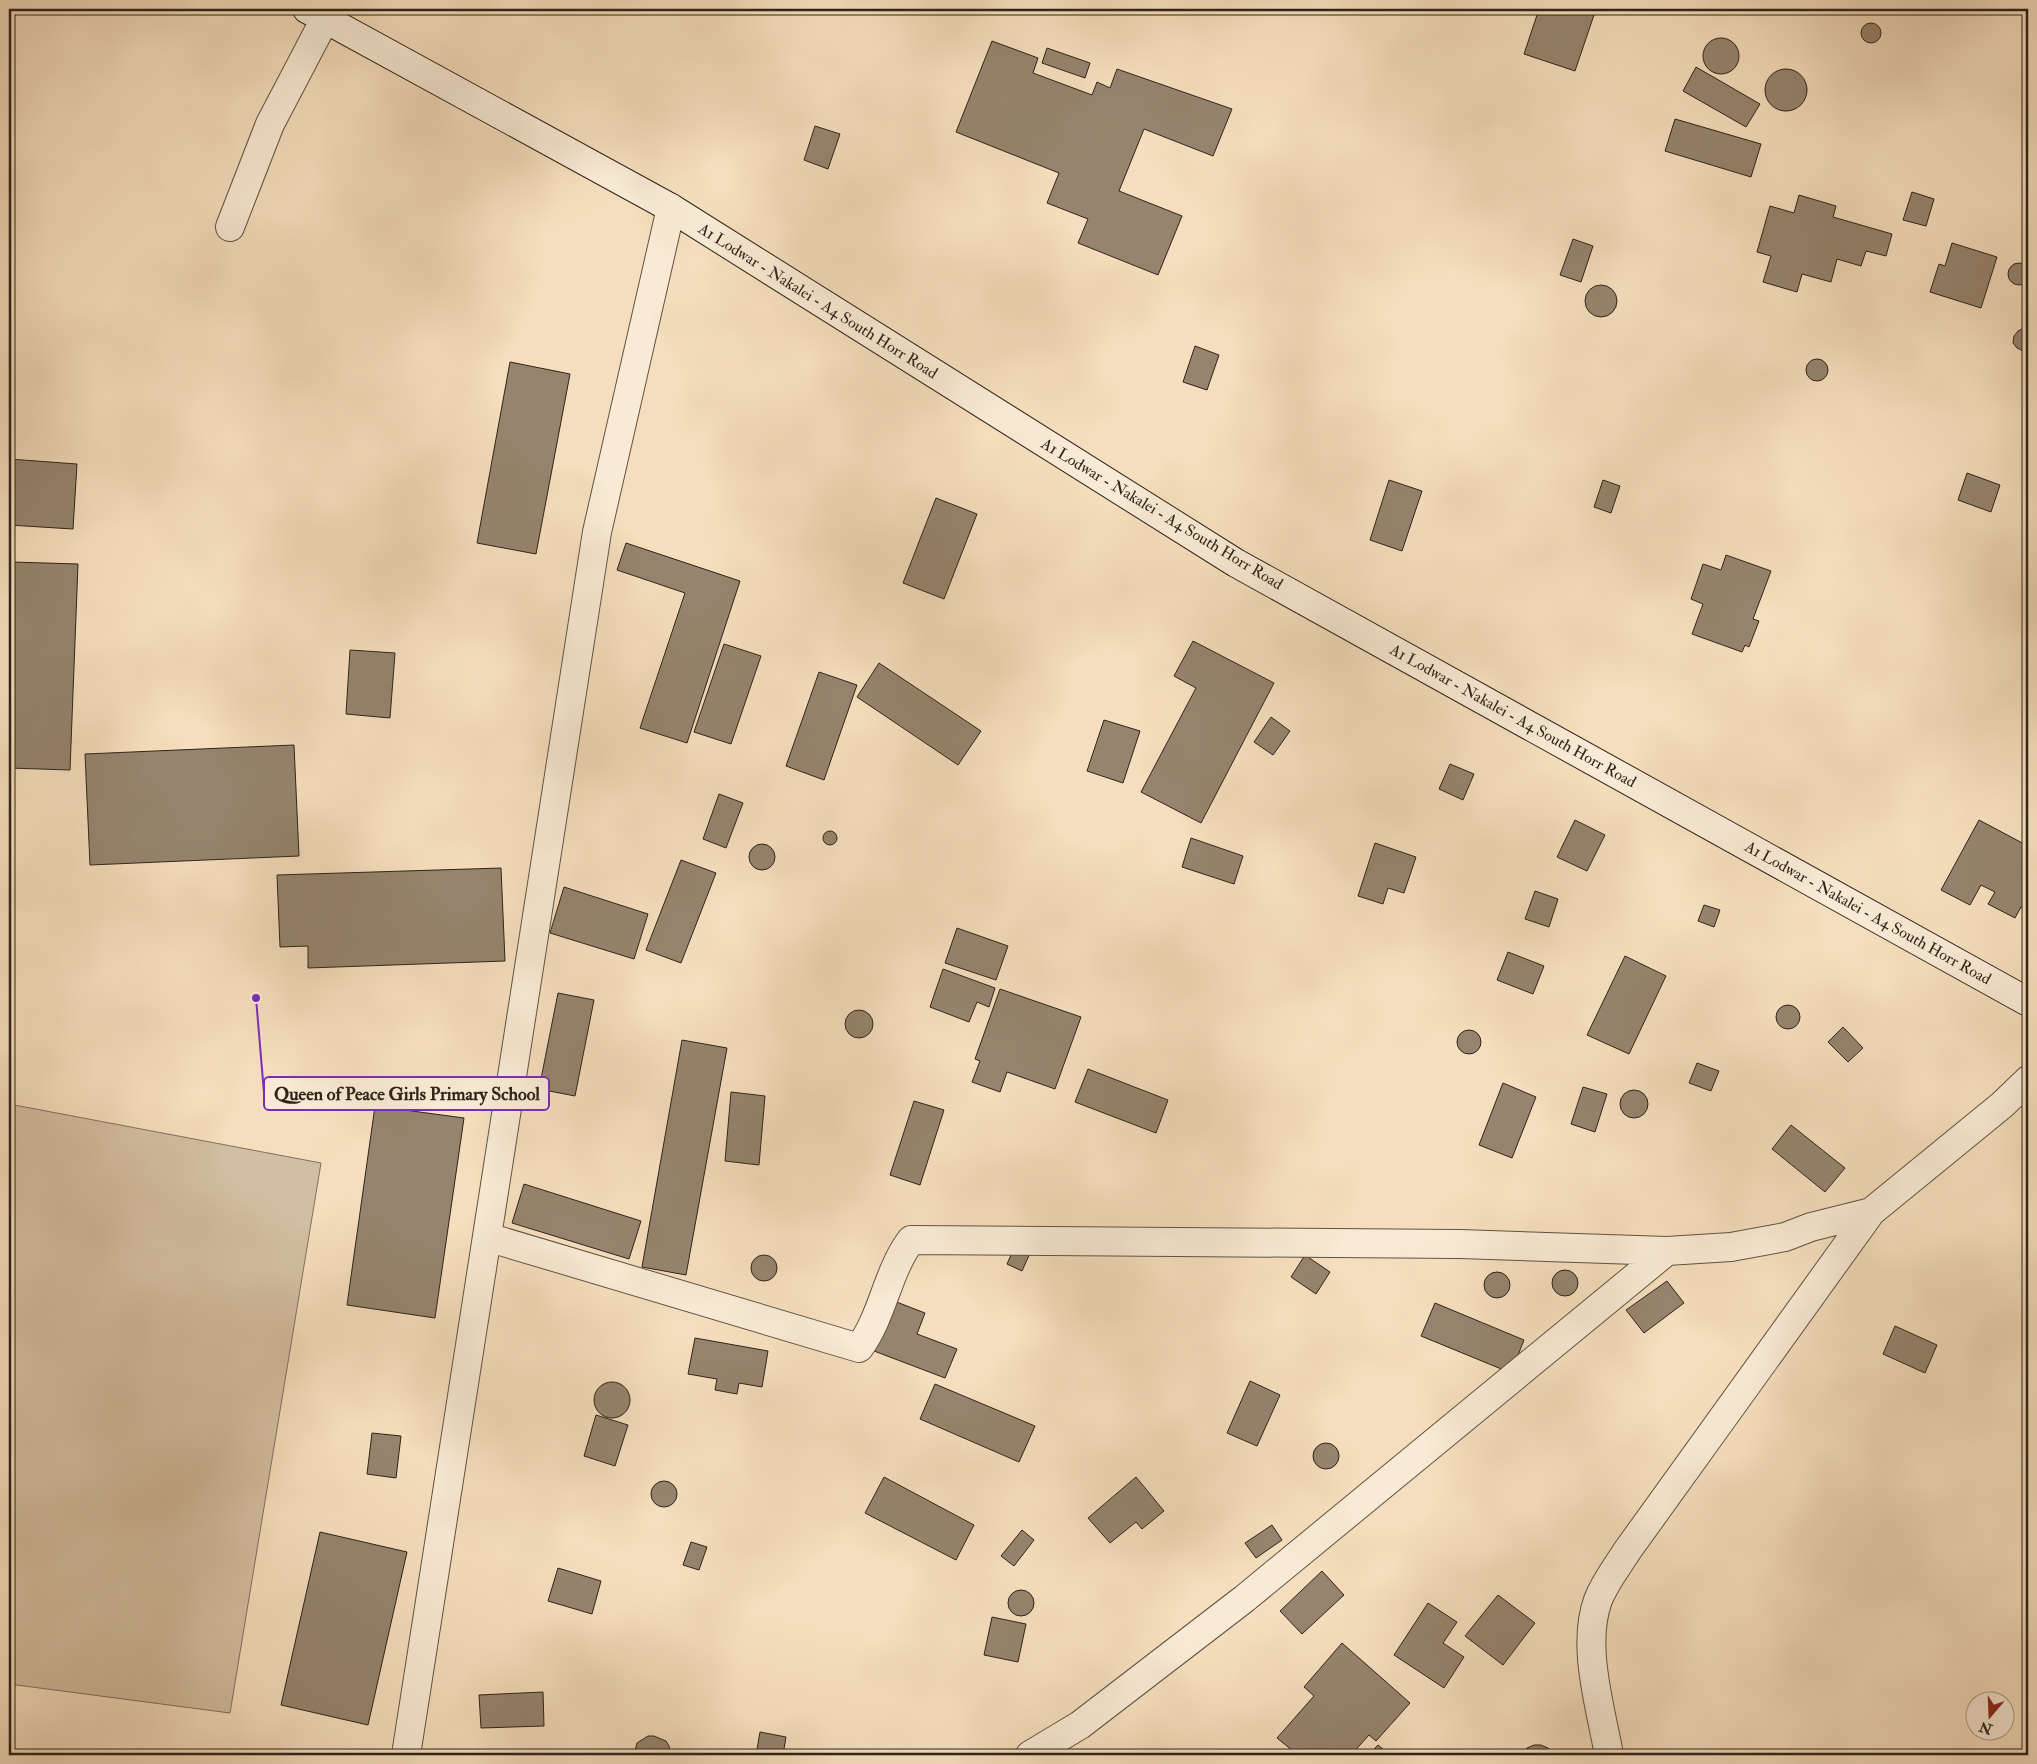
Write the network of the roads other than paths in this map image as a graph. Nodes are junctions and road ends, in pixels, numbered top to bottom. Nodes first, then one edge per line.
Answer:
1 (316, 14) edge
2 (671, 208) junction
3 (230, 228) dead end
4 (2028, 1002) edge
5 (2028, 1080) edge
6 (1871, 1212) junction
7 (487, 1236) junction
8 (1667, 1251) junction
9 (406, 1755) edge
10 (1030, 1755) edge
11 (1609, 1755) edge

1 - 2 street, A1 Lodwar - Nakalei - A4 South Horr Road
1 - 3 street
2 - 4 street, A1 Lodwar - Nakalei - A4 South Horr Road
2 - 7 street
5 - 6 street
6 - 8 street
6 - 11 street
7 - 8 street
7 - 9 street
8 - 10 street

